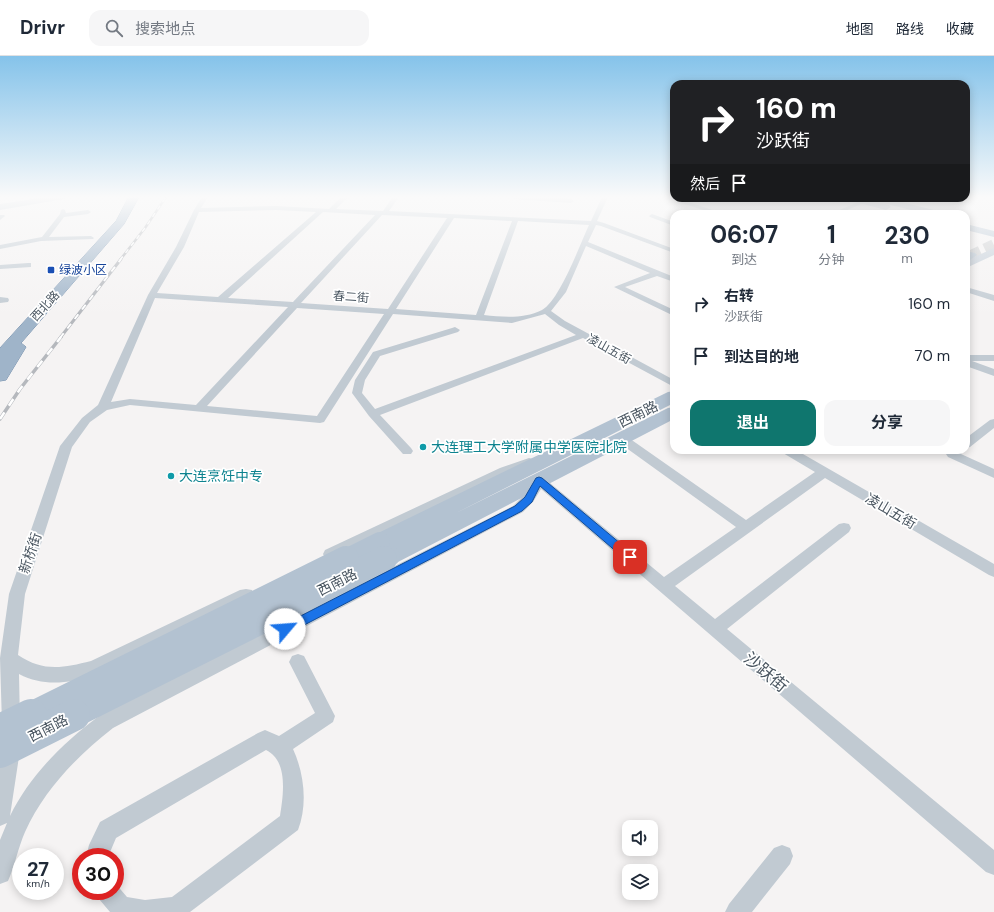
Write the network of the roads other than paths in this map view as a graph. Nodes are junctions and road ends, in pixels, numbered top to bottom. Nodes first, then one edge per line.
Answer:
1 (107, 237) edge
2 (185, 237) edge
3 (291, 237) edge
4 (359, 237) edge
5 (439, 237) edge
6 (509, 237) edge
7 (587, 237) edge
8 (637, 237) edge
9 (994, 237) edge
10 (91, 238) joint
11 (44, 239) joint
12 (584, 243) junction
13 (0, 247) edge
14 (80, 249) dead end
15 (670, 250) edge
16 (994, 251) edge
17 (971, 253) edge
18 (28, 265) dead end
19 (0, 267) edge
20 (656, 273) junction
21 (670, 278) edge
22 (970, 290) edge
23 (152, 295) junction
24 (994, 298) edge
25 (220, 300) junction
26 (295, 305) junction
27 (546, 310) junction
28 (391, 311) junction
29 (670, 312) edge
30 (479, 318) junction
31 (28, 325) junction
32 (455, 330) dead end
33 (584, 335) junction
34 (0, 358) edge
35 (970, 358) edge
36 (994, 358) edge
37 (970, 363) edge
38 (994, 372) edge
39 (0, 376) edge
40 (670, 382) edge
41 (670, 398) edge
42 (103, 407) junction
43 (198, 408) junction
44 (373, 414) junction
45 (670, 414) edge
46 (994, 422) edge
47 (622, 439) junction
48 (970, 441) edge
49 (407, 450) dead end
50 (794, 454) edge
51 (952, 454) edge
52 (555, 455) junction
53 (824, 472) junction
54 (994, 474) edge
55 (539, 480) junction
56 (746, 527) junction
57 (844, 528) dead end
58 (385, 549) junction
59 (994, 571) edge
60 (664, 586) junction
61 (715, 629) junction
62 (8, 658) junction
63 (298, 662) dead end
64 (94, 668) junction
65 (106, 722) junction
66 (3, 745) edge
67 (279, 747) junction
68 (0, 815) edge
69 (99, 848) edge
70 (782, 856) dead end
71 (994, 864) edge
72 (0, 873) edge
73 (115, 900) edge
74 (176, 910) edge
75 (736, 912) edge

1 - 31 highway, 西北路
2 - 23 street
3 - 25 street
4 - 26 street
5 - 28 street
6 - 30 street
7 - 12 street
8 - 15 street
9 - 17 main road
10 - 11 street
10 - 14 highway
11 - 13 street
12 - 20 street
12 - 27 street
16 - 17 main road
18 - 19 street
20 - 21 street
20 - 29 street
22 - 24 street
23 - 25 street, 春二街
23 - 42 street
25 - 26 street, 春二街
26 - 28 street, 春二街
26 - 43 street
27 - 30 street, 春二街
27 - 33 street, 凌山五街
28 - 30 street, 春二街
28 - 43 street
31 - 34 highway, 西北路
31 - 39 highway
32 - 44 street
33 - 40 street, 凌山五街
33 - 44 street
35 - 36 street
37 - 38 street
41 - 52 main road, 西南路
42 - 43 street
42 - 62 street, 新桥街
44 - 49 street
45 - 47 main road, 西南路
46 - 48 street
47 - 55 main road, 西南路
47 - 56 street
50 - 53 street, 凌山五街
51 - 54 street
52 - 58 main road, 西南路
52 - 64 street
53 - 56 street
53 - 59 street, 凌山五街
55 - 58 main road, 西南路
55 - 60 street, 沙跃街
55 - 65 street
56 - 60 street
57 - 61 street
58 - 66 main road, 西南路, bridge
60 - 61 street, 沙跃街
61 - 71 street, 沙跃街
62 - 64 street
62 - 66 street, 新桥街
63 - 67 street
64 - 66 street
65 - 66 street
65 - 72 street
66 - 68 street, 新桥街
67 - 69 street
67 - 74 street
70 - 75 street
73 - 74 street

